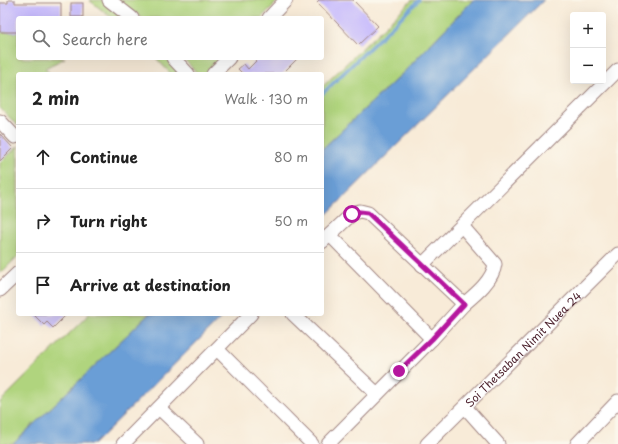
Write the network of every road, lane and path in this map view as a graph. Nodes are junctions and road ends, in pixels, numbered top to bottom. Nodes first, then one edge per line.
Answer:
1 (109, 0) edge
2 (286, 0) edge
3 (129, 16) edge
4 (270, 16) edge
5 (175, 60) edge
6 (227, 60) edge
7 (618, 70) edge
8 (186, 72) edge
9 (215, 72) edge
10 (0, 121) edge
11 (15, 137) dead end
12 (462, 226) junction
13 (326, 239) edge
14 (618, 254) edge
15 (422, 265) junction
16 (16, 275) edge
17 (0, 290) edge
18 (464, 304) junction
19 (249, 316) edge
20 (295, 316) edge
21 (432, 339) junction
22 (217, 349) junction
23 (377, 394) junction
24 (618, 402) edge
25 (465, 407) junction
26 (159, 408) junction
27 (123, 444) edge
28 (197, 444) edge
29 (312, 444) edge
30 (328, 444) edge
31 (427, 444) edge
32 (498, 444) edge
33 (577, 444) edge

1 - 3 street
2 - 4 street
5 - 8 street
6 - 9 street
7 - 12 street
10 - 11 street
12 - 15 street
12 - 18 street
13 - 15 street
13 - 21 street
14 - 25 street, Soi Thetsaban Nimit Nuea 24
15 - 18 street
16 - 17 street
18 - 21 street
19 - 22 street
20 - 23 street
21 - 23 street
22 - 26 street
22 - 29 street
23 - 30 street
24 - 33 street
25 - 31 street, Soi Thetsaban Nimit Nuea 24
25 - 32 street
26 - 27 street
26 - 28 street

